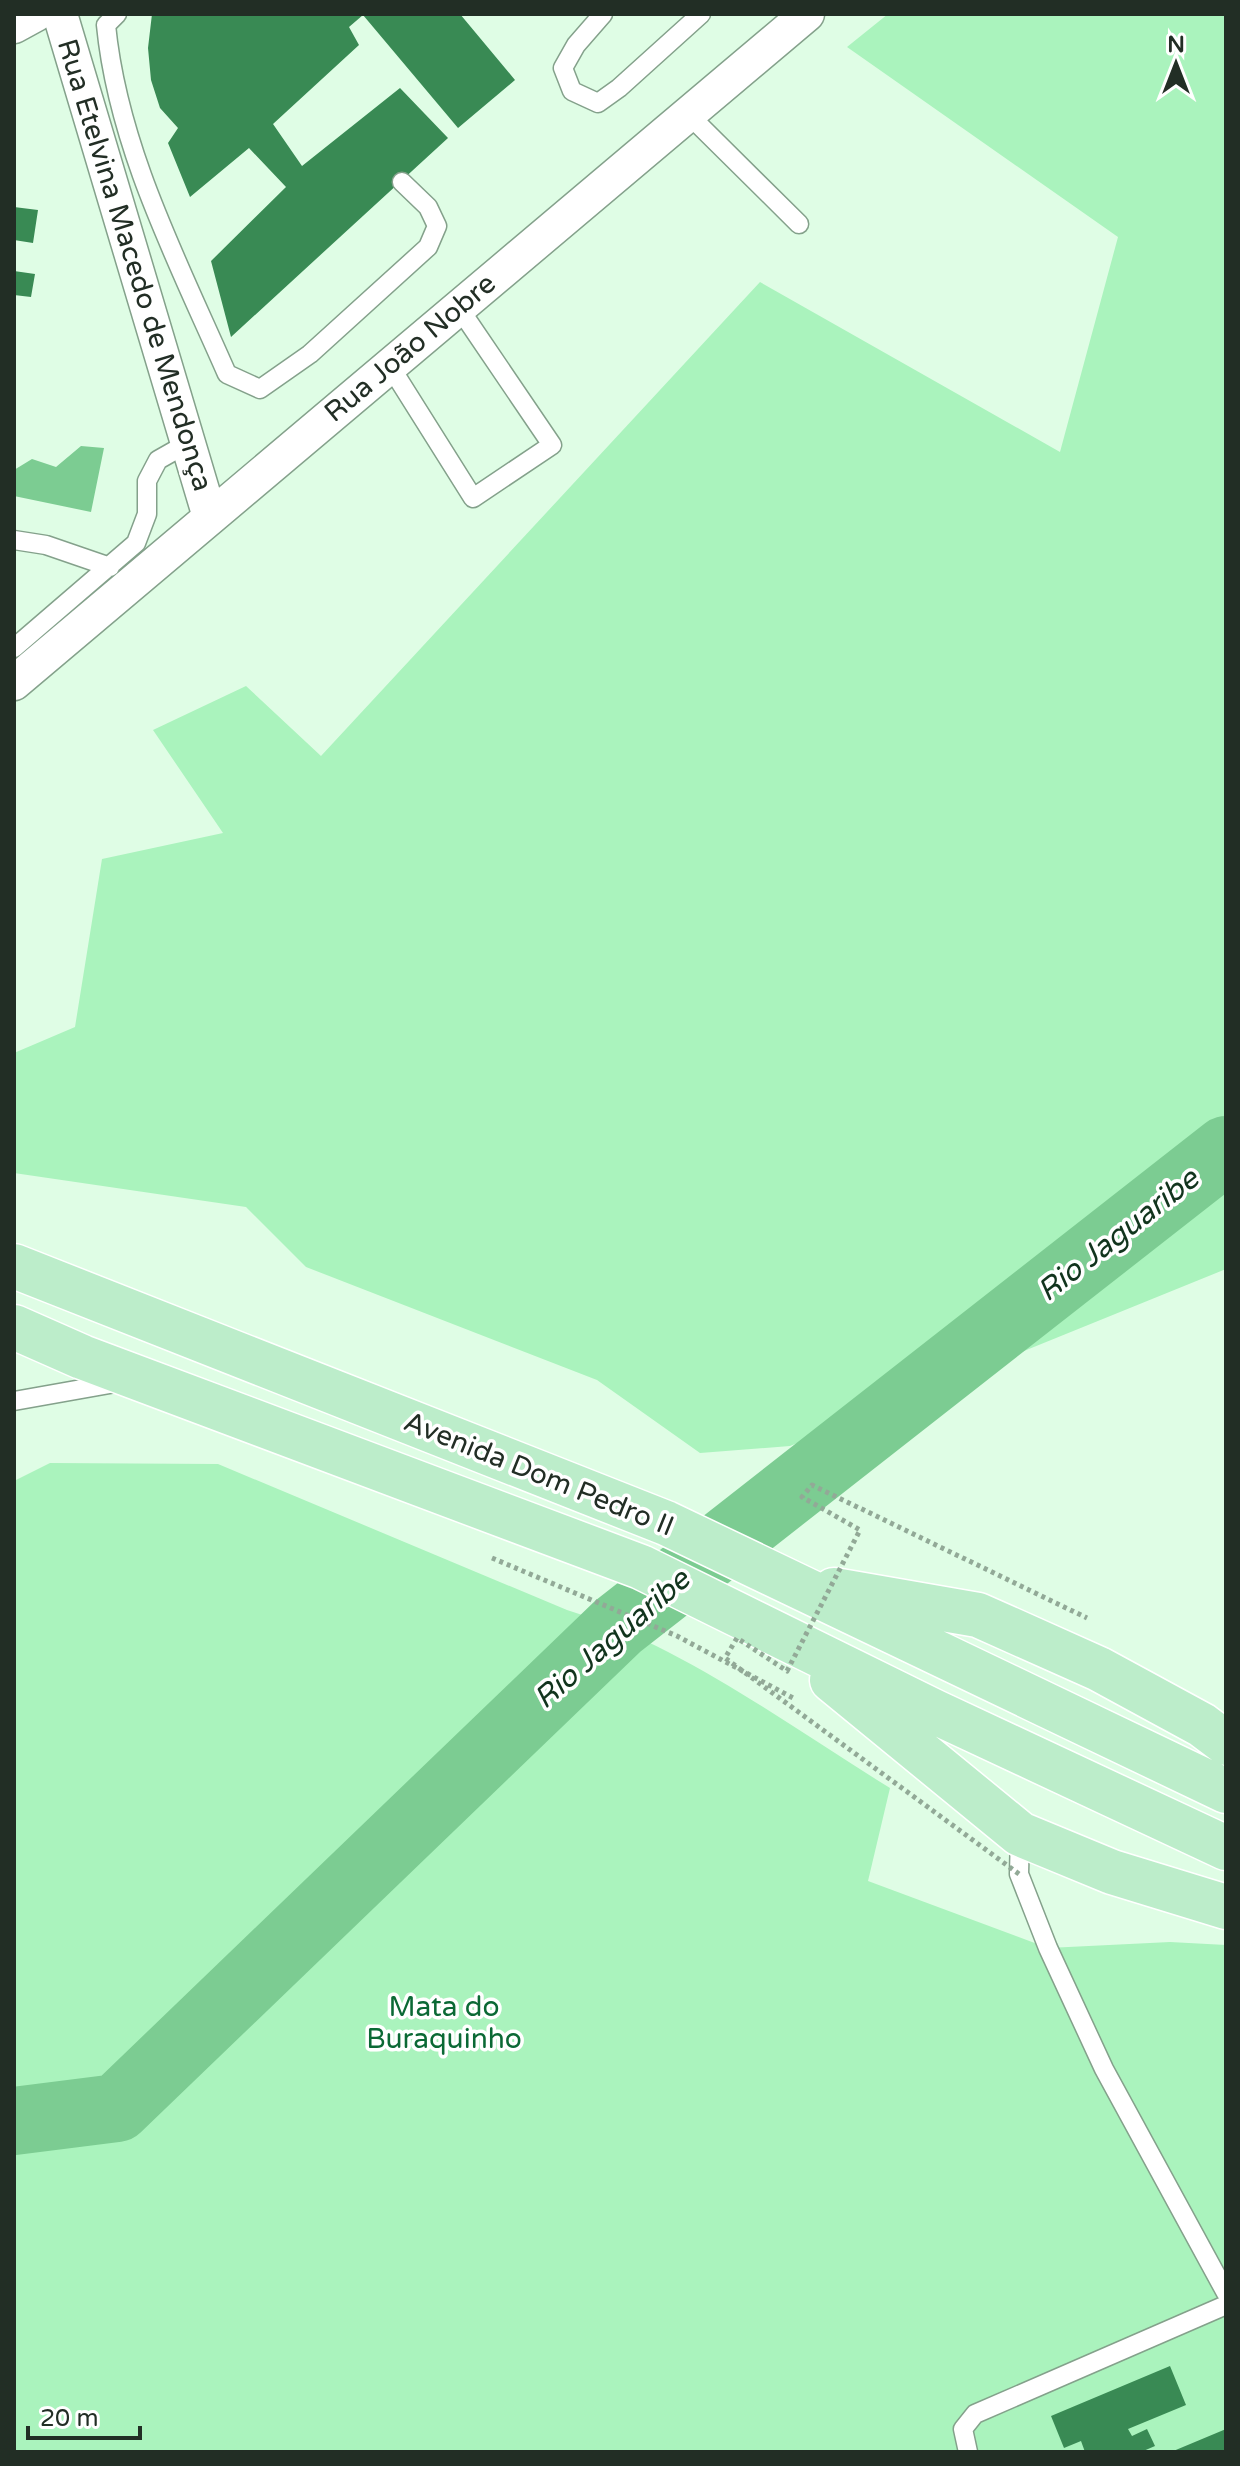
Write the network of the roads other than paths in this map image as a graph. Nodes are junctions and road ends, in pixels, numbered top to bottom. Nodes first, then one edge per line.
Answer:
1 (36, 14) edge
2 (60, 14) edge
3 (117, 14) edge
4 (603, 14) edge
5 (701, 14) edge
6 (807, 14) edge
7 (14, 26) edge
8 (688, 114) junction
9 (402, 182) dead end
10 (799, 224) dead end
11 (459, 308) junction
12 (390, 366) junction
13 (188, 443) junction
14 (210, 517) junction
15 (14, 540) edge
16 (110, 567) junction
17 (17, 642) edge
18 (14, 683) edge
19 (14, 1266) edge
20 (14, 1327) edge
21 (138, 1378) junction
22 (14, 1401) edge
23 (796, 1585) junction
24 (772, 1630) junction
25 (1226, 1743) edge
26 (1226, 1791) edge
27 (1226, 1848) edge
28 (1019, 1854) junction
29 (1226, 1907) edge
30 (1226, 2293) edge
31 (1226, 2305) edge
32 (968, 2452) edge

1 - 7 street
2 - 13 street, Rua Etelvina Macedo de Mendonça
3 - 9 lane
4 - 5 lane
6 - 8 street, Rua João Nobre
8 - 10 lane
8 - 11 street, Rua João Nobre
11 - 12 street, Rua João Nobre
11 - 12 lane
12 - 14 street, Rua João Nobre
13 - 14 street, Rua Etelvina Macedo de Mendonça
13 - 16 lane
14 - 18 street, Rua João Nobre
15 - 16 lane
16 - 17 lane
19 - 23 main road, Avenida Dom Pedro II
20 - 21 main road, Avenida Dom Pedro II
21 - 22 lane
21 - 24 main road, Avenida Dom Pedro II
23 - 25 main road
23 - 26 main road, Avenida Dom Pedro II
24 - 27 main road, Avenida Dom Pedro II
24 - 28 main road
28 - 29 main road
28 - 30 lane
31 - 32 lane

